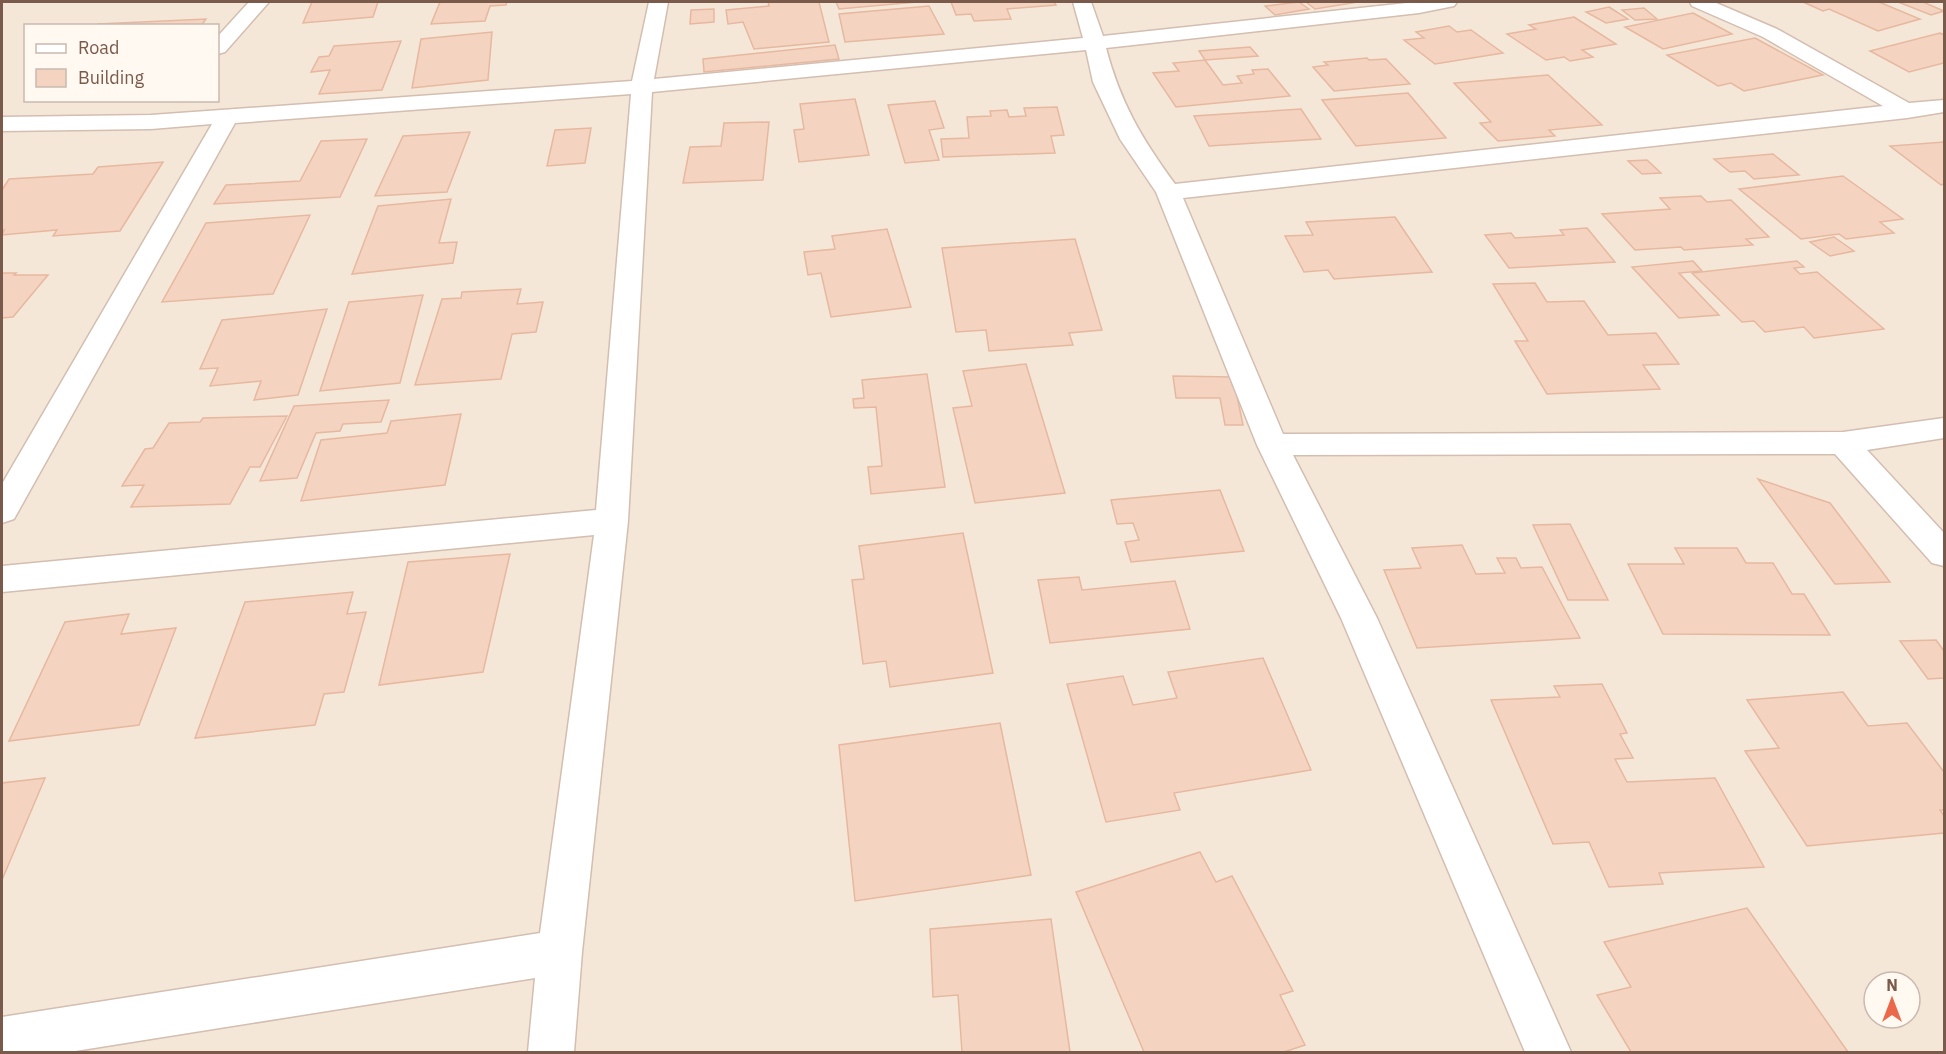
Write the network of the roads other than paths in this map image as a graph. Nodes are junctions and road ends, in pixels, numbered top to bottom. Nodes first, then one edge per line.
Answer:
1 (259, 2) edge
2 (658, 2) edge
3 (1082, 2) edge
4 (1447, 2) edge
5 (1699, 2) edge
6 (1095, 43) junction
7 (219, 47) edge
8 (642, 87) junction
9 (169, 102) edge
10 (1944, 106) edge
11 (1907, 111) junction
12 (226, 117) junction
13 (151, 122) junction
14 (2, 124) edge
15 (1168, 192) junction
16 (1944, 428) edge
17 (1843, 442) junction
18 (1272, 445) junction
19 (2, 511) edge
20 (612, 521) junction
21 (1944, 554) edge
22 (2, 579) edge
23 (560, 952) junction
24 (2, 1040) edge
25 (551, 1053) edge
26 (1548, 1053) edge

1 - 7 street
2 - 8 street
3 - 6 street
4 - 6 street
5 - 11 street
6 - 8 street
6 - 15 street
8 - 12 street
8 - 20 street
9 - 13 street
10 - 11 street
11 - 15 street
12 - 13 street
12 - 19 street
13 - 14 street
15 - 18 street
16 - 17 street
17 - 18 street
17 - 21 street
18 - 26 street
20 - 22 street
20 - 23 street
23 - 24 street
23 - 25 street

